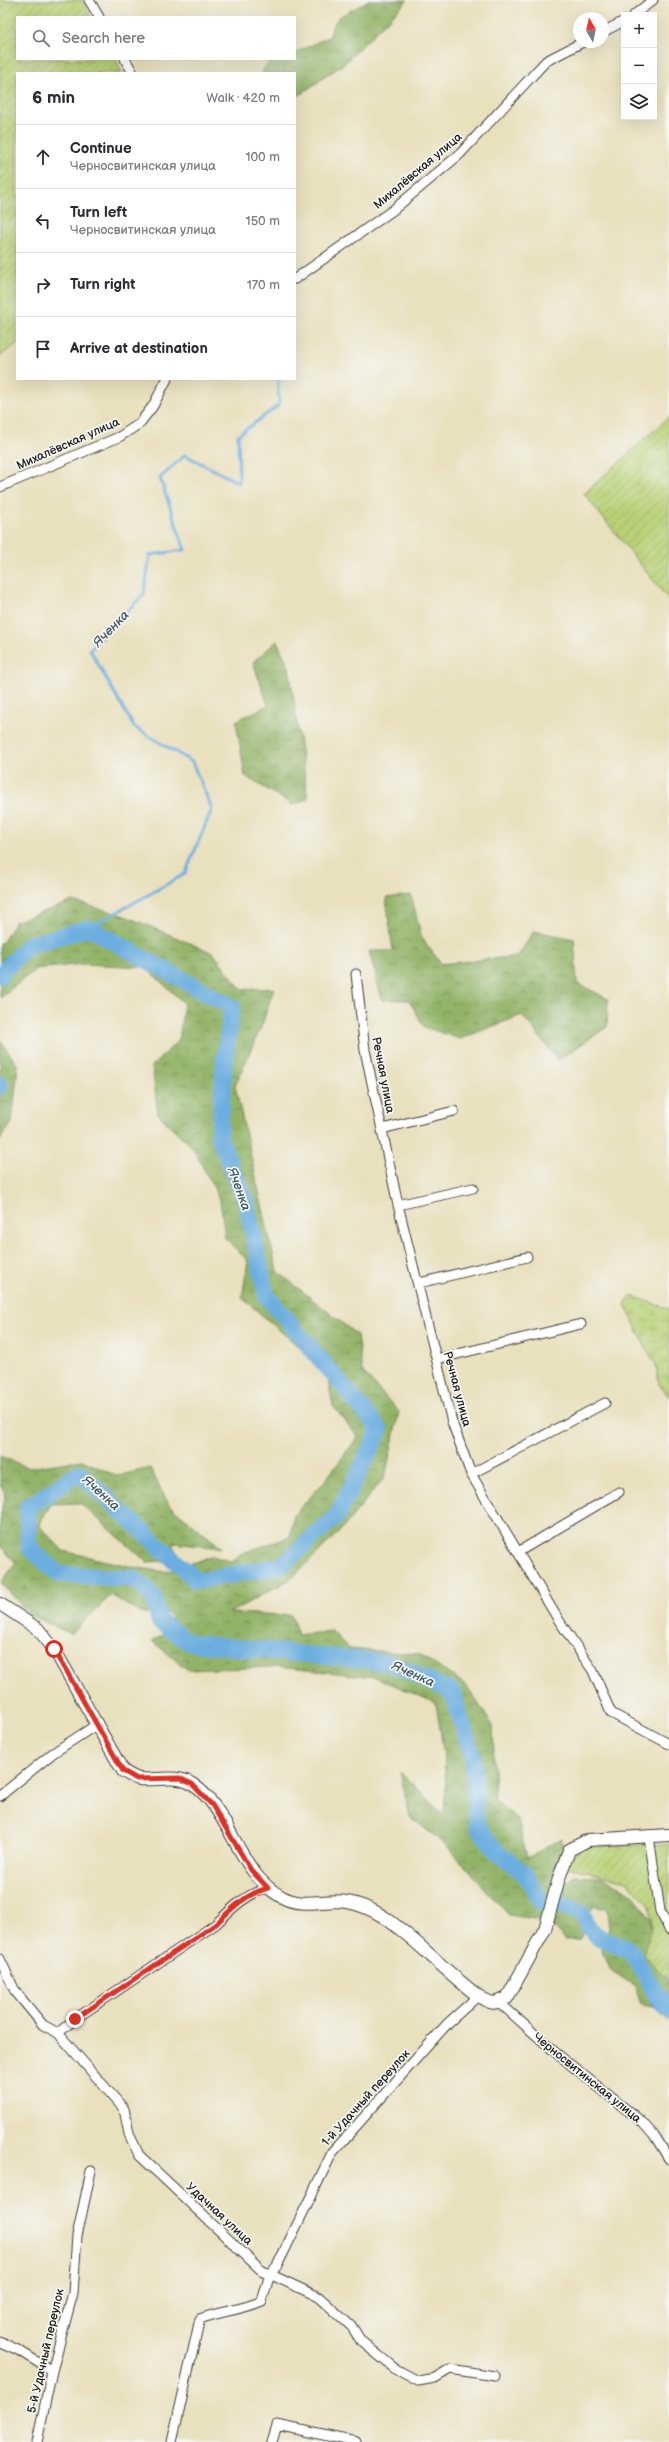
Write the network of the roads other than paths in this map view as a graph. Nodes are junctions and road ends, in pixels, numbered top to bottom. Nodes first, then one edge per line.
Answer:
1 (89, 0) edge
2 (653, 0) edge
3 (638, 12) edge
4 (98, 16) edge
5 (621, 23) edge
6 (609, 29) edge
7 (573, 47) edge
8 (125, 60) edge
9 (132, 72) edge
10 (296, 278) edge
11 (167, 380) edge
12 (0, 487) edge
13 (356, 974) dead end
14 (454, 1111) dead end
15 (382, 1129) junction
16 (473, 1188) dead end
17 (398, 1205) junction
18 (527, 1257) dead end
19 (418, 1283) junction
20 (581, 1324) dead end
21 (437, 1359) junction
22 (605, 1404) dead end
23 (471, 1474) junction
24 (619, 1492) dead end
25 (518, 1552) junction
26 (0, 1604) edge
27 (96, 1726) junction
28 (669, 1744) edge
29 (0, 1796) edge
30 (669, 1835) edge
31 (648, 1837) junction
32 (268, 1888) junction
33 (669, 1929) edge
34 (0, 1959) edge
35 (478, 1996) junction
36 (500, 2003) junction
37 (58, 2033) junction
38 (669, 2158) edge
39 (91, 2171) dead end
40 (270, 2274) junction
41 (0, 2342) edge
42 (52, 2371) junction
43 (495, 2376) dead end
44 (37, 2442) edge
45 (172, 2442) edge
46 (272, 2442) edge
47 (356, 2442) edge

1 - 4 street
2 - 3 street
5 - 6 street
7 - 10 street, Михалёвская улица
8 - 9 street
11 - 12 street, Михалёвская улица
13 - 15 street, Речная улица
14 - 15 street
15 - 17 street, Речная улица
16 - 17 street
17 - 19 street, Речная улица
18 - 19 street
19 - 21 street, Речная улица
20 - 21 street
21 - 23 street, Речная улица
22 - 23 street
23 - 25 street, Речная улица
24 - 25 street
25 - 28 street, Речная улица
26 - 27 street, Черносвитинская улица
27 - 29 street
27 - 32 street, Черносвитинская улица
30 - 31 street
31 - 33 street
31 - 36 street
32 - 35 street, Черносвитинская улица
32 - 37 street
34 - 37 street, Удачная улица
35 - 36 street, Черносвитинская улица
35 - 40 street, 1-й Удачный переулок
36 - 38 street, Черносвитинская улица
37 - 40 street, Удачная улица
39 - 42 street, 5-й Удачный переулок
40 - 43 street, Удачная улица
40 - 45 street, 1-й Удачный переулок
41 - 42 street
42 - 44 street, 5-й Удачный переулок
46 - 47 street

